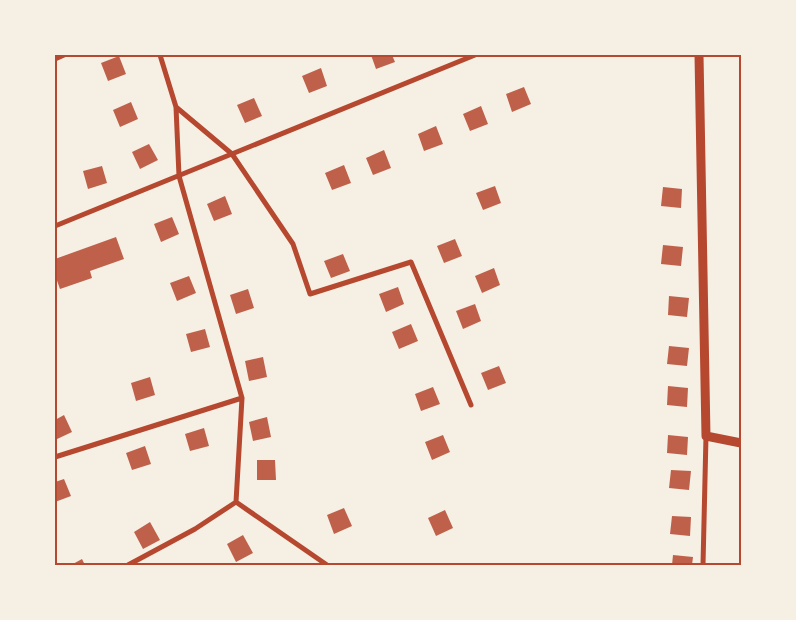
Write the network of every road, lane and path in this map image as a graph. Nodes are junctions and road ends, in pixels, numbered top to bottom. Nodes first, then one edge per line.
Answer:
1 (64, 55) edge
2 (160, 55) edge
3 (475, 55) edge
4 (699, 55) edge
5 (55, 59) edge
6 (176, 107) junction
7 (232, 154) junction
8 (179, 176) junction
9 (55, 226) edge
10 (242, 398) junction
11 (471, 405) dead end
12 (706, 436) junction
13 (741, 443) edge
14 (55, 457) edge
15 (236, 502) junction
16 (128, 565) edge
17 (327, 565) edge
18 (703, 565) edge

1 - 5 street
2 - 6 street
3 - 7 street
4 - 12 street
6 - 7 street
6 - 8 street
7 - 8 street
7 - 11 street
8 - 9 street
8 - 10 street
10 - 14 street
10 - 15 street
12 - 13 street
12 - 18 street
15 - 16 street
15 - 17 street

